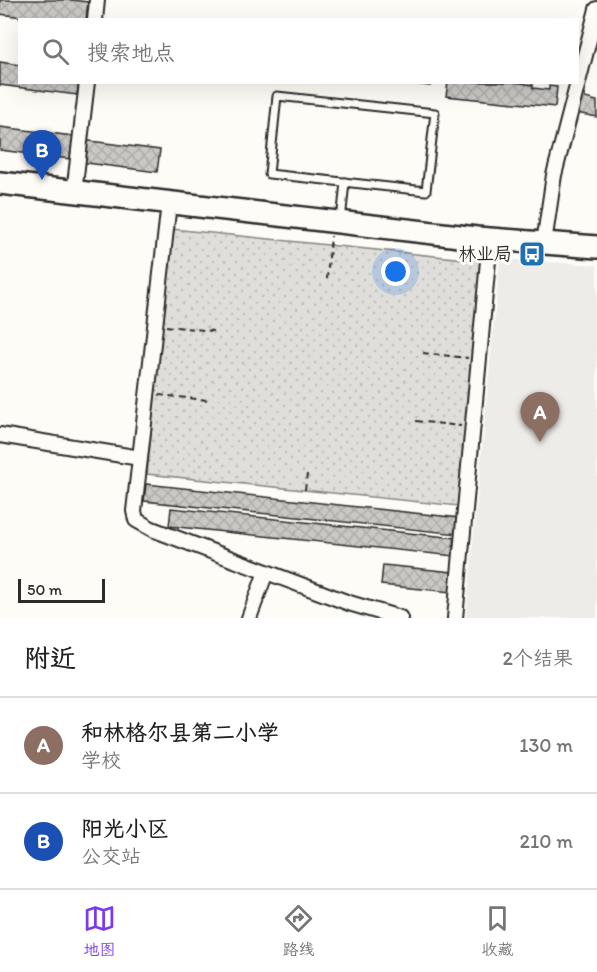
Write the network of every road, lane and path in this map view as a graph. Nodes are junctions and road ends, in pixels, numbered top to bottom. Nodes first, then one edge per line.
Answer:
1 (97, 0) edge
2 (597, 9) edge
3 (95, 18) edge
4 (579, 78) edge
5 (87, 84) edge
6 (578, 84) edge
7 (345, 182) junction
8 (0, 183) edge
9 (74, 193) junction
10 (168, 203) junction
11 (337, 222) junction
12 (490, 239) junction
13 (544, 243) junction
14 (597, 247) edge
15 (327, 279) dead end
16 (155, 325) junction
17 (213, 331) dead end
18 (423, 353) dead end
19 (479, 359) junction
20 (147, 394) junction
21 (207, 400) dead end
22 (416, 422) dead end
23 (473, 427) junction
24 (0, 435) edge
25 (140, 458) junction
26 (307, 474) dead end
27 (305, 490) dead end
28 (266, 572) junction
29 (249, 618) edge
30 (400, 618) edge
31 (455, 618) edge

1 - 3 street
2 - 4 street
5 - 9 street
6 - 13 street
7 - 7 lane
7 - 11 lane
8 - 9 main road
9 - 10 main road
10 - 11 main road
10 - 16 street
11 - 12 main road
11 - 15 path
12 - 13 main road
12 - 19 street
13 - 14 main road
16 - 17 path
16 - 20 street
18 - 19 path
19 - 23 street
20 - 21 path
20 - 25 street
22 - 23 path
23 - 31 street
24 - 25 street
25 - 28 street
26 - 27 path
28 - 29 street
28 - 30 street

